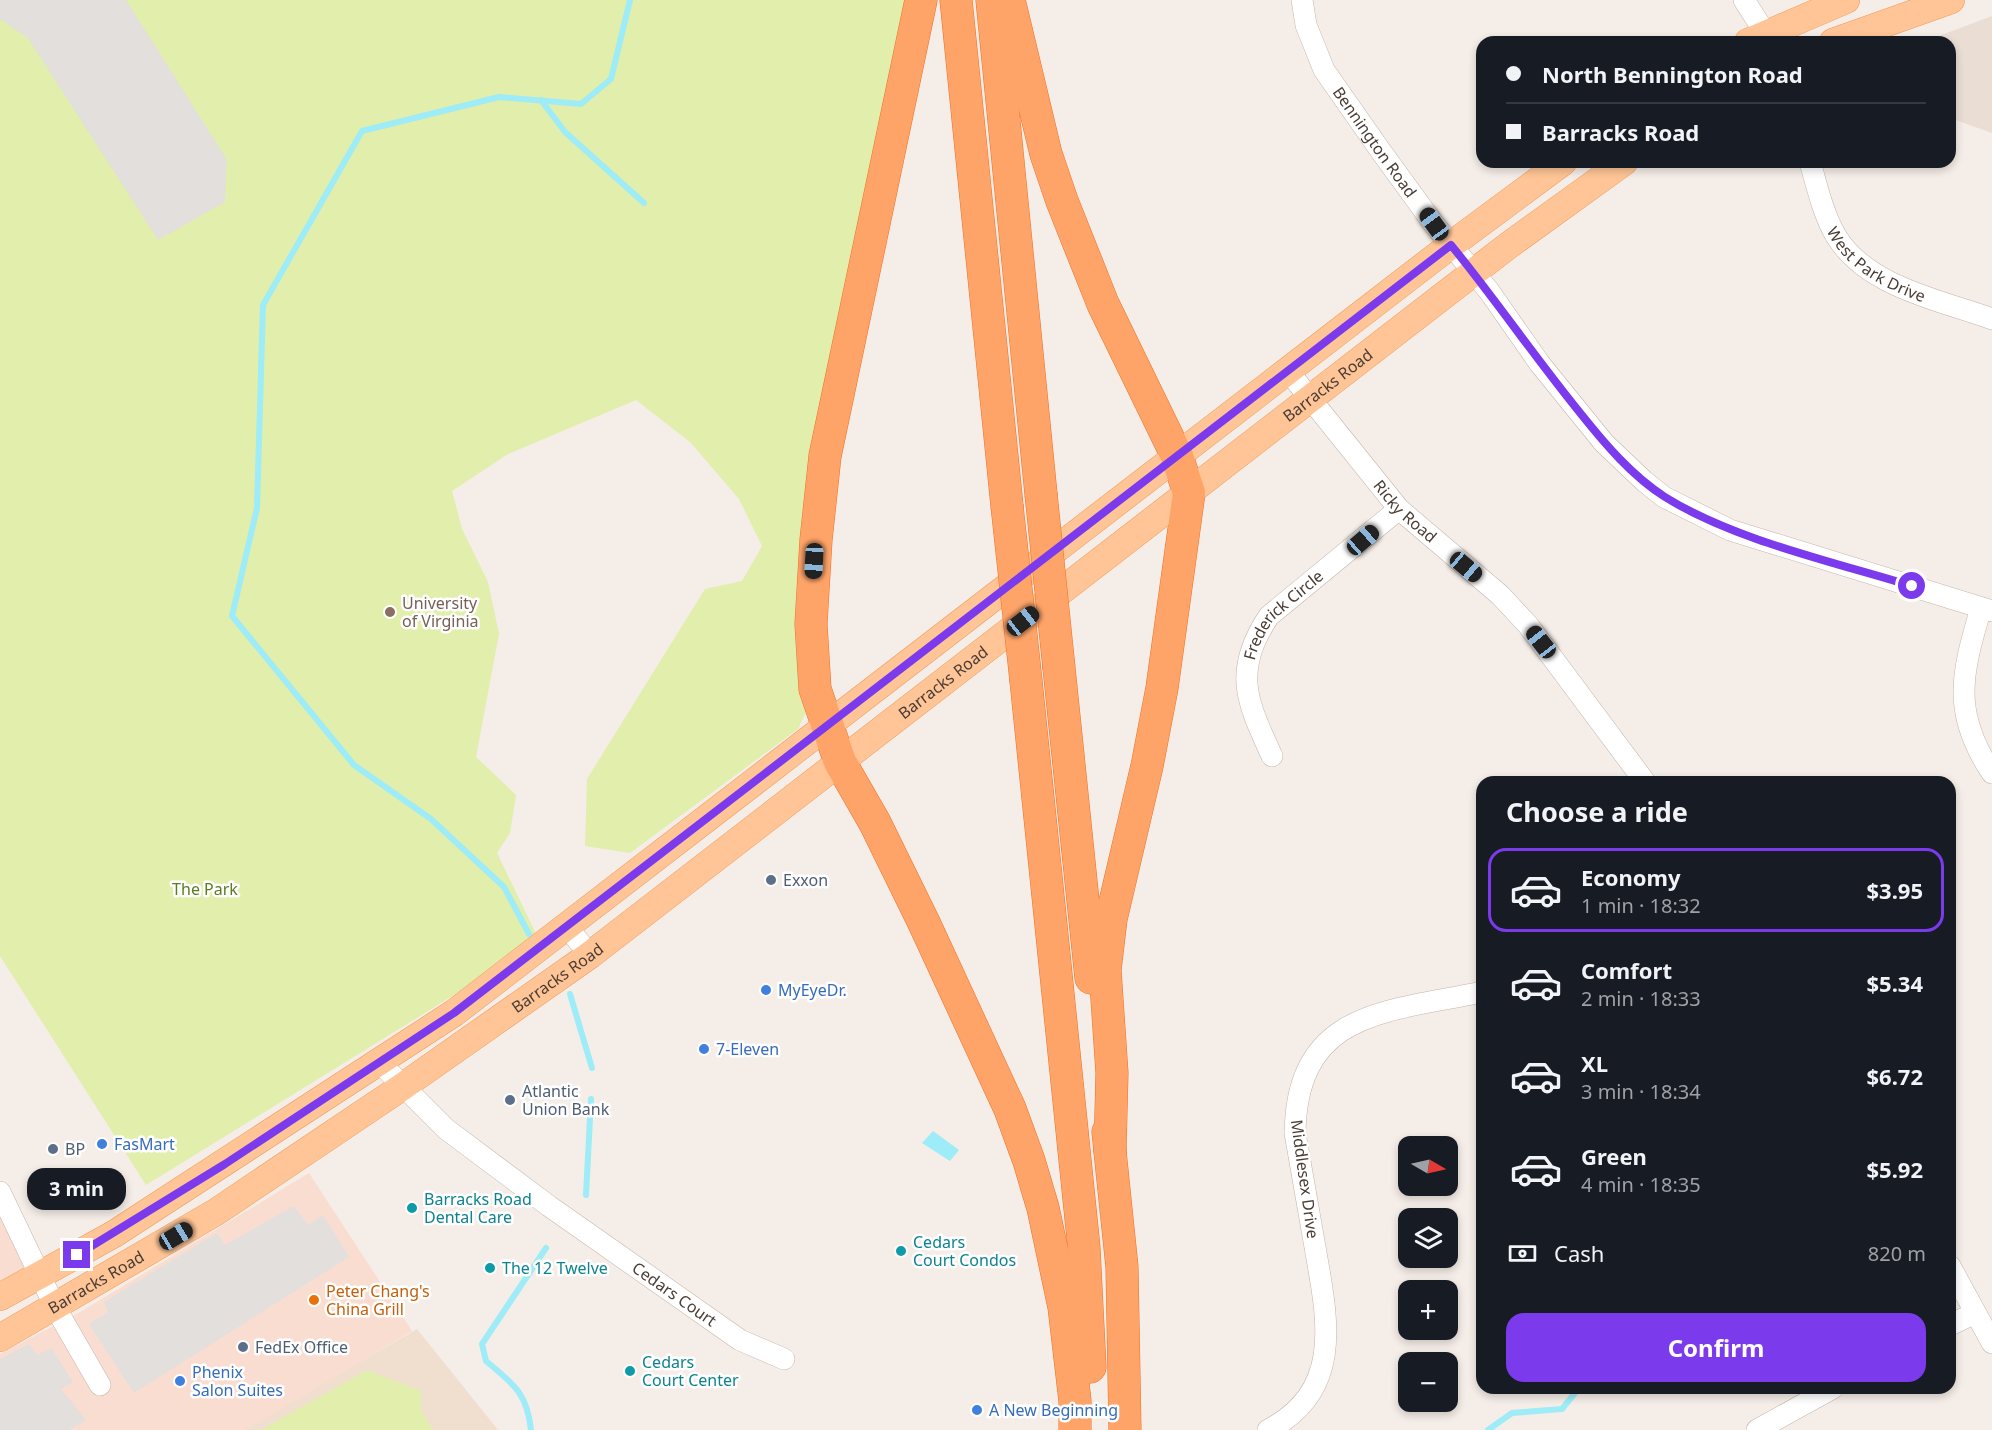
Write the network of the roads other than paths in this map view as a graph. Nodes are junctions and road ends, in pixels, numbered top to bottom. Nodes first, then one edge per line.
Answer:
1 (921, 0) edge
2 (956, 0) edge
3 (992, 0) edge
4 (1009, 0) edge
5 (1302, 0) edge
6 (1744, 0) edge
7 (1846, 0) edge
8 (1951, 0) edge
9 (1761, 36) edge
10 (1768, 36) edge
11 (1850, 36) edge
12 (1555, 168) edge
13 (1615, 168) edge
14 (1812, 168) edge
15 (1451, 245) junction
16 (1474, 272) junction
17 (1992, 319) edge
18 (1288, 370) junction
19 (1311, 399) junction
20 (1177, 456) junction
21 (1189, 493) junction
22 (1399, 509) junction
23 (1987, 610) edge
24 (826, 728) junction
25 (1272, 756) dead end
26 (840, 762) junction
27 (1992, 773) edge
28 (1640, 776) edge
29 (567, 927) junction
30 (590, 955) junction
31 (1476, 993) edge
32 (378, 1061) junction
33 (402, 1087) junction
34 (1110, 1151) junction
35 (0, 1192) edge
36 (41, 1275) junction
37 (1956, 1277) edge
38 (0, 1297) edge
39 (55, 1307) junction
40 (1975, 1313) junction
41 (1956, 1322) edge
42 (0, 1338) edge
43 (1992, 1343) edge
44 (783, 1359) dead end
45 (100, 1385) dead end
46 (1822, 1394) edge
47 (1075, 1430) edge
48 (1090, 1430) edge
49 (1125, 1430) edge
50 (1268, 1430) edge
51 (1757, 1430) edge

1 - 24 highway
2 - 48 highway, bridge
3 - 34 highway, bridge
4 - 20 highway
5 - 15 street, Bennington Road
6 - 9 street
7 - 10 main road
8 - 11 main road
12 - 15 main road, Barracks Road
13 - 16 main road, Barracks Road
14 - 17 street, West Park Drive
15 - 16 street, Bennington Road
15 - 18 main road, Barracks Road
16 - 19 main road, Barracks Road
16 - 23 street, Bennington Road
18 - 19 street, Ricky Road
18 - 20 main road, Barracks Road
19 - 21 main road, Barracks Road
19 - 22 street, Ricky Road
20 - 21 highway
20 - 24 main road, Barracks Road
21 - 26 main road, Barracks Road
21 - 34 highway
22 - 25 street, Frederick Circle
22 - 28 street, Ricky Road
23 - 27 street
24 - 26 highway
24 - 29 main road, Barracks Road
26 - 30 main road, Barracks Road
26 - 47 highway
29 - 30 street
29 - 32 main road, Barracks Road
30 - 33 main road, Barracks Road
31 - 50 street, Middlesex Drive
32 - 33 street
32 - 36 main road, Barracks Road
33 - 39 main road, Barracks Road
33 - 44 street, Cedars Court
34 - 49 highway
35 - 36 street
36 - 38 main road, Barracks Road
36 - 39 street
37 - 40 street
39 - 42 main road, Barracks Road
39 - 45 street
40 - 41 street
40 - 43 street
46 - 51 street

